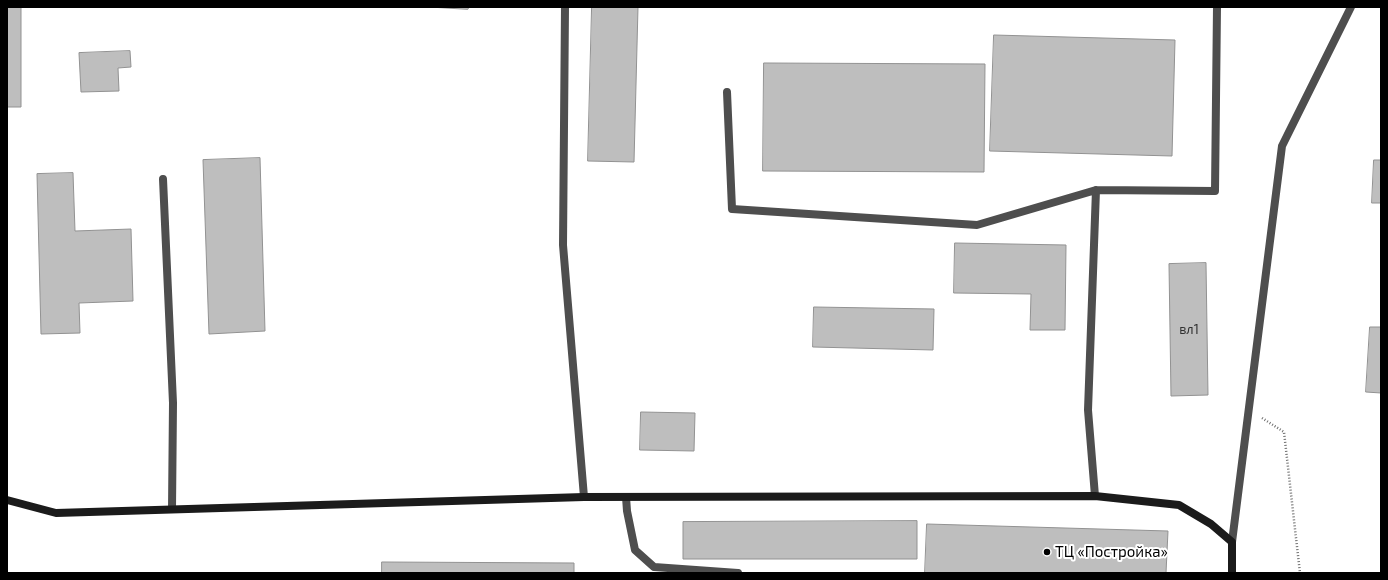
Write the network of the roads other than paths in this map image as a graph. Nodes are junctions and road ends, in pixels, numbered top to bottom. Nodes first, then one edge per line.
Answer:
1 (565, 7) edge
2 (1217, 7) edge
3 (1351, 7) edge
4 (727, 92) dead end
5 (163, 179) dead end
6 (1096, 190) junction
7 (1095, 496) junction
8 (584, 497) junction
9 (626, 497) junction
10 (7, 500) edge
11 (172, 509) junction
12 (1232, 542) junction
13 (738, 573) edge
14 (1232, 573) edge

1 - 8 lane
2 - 6 lane
3 - 12 lane
4 - 6 lane
5 - 11 lane
6 - 7 lane
7 - 9 street
7 - 12 street
8 - 9 street
8 - 11 street
9 - 13 lane
10 - 11 street
12 - 14 street

